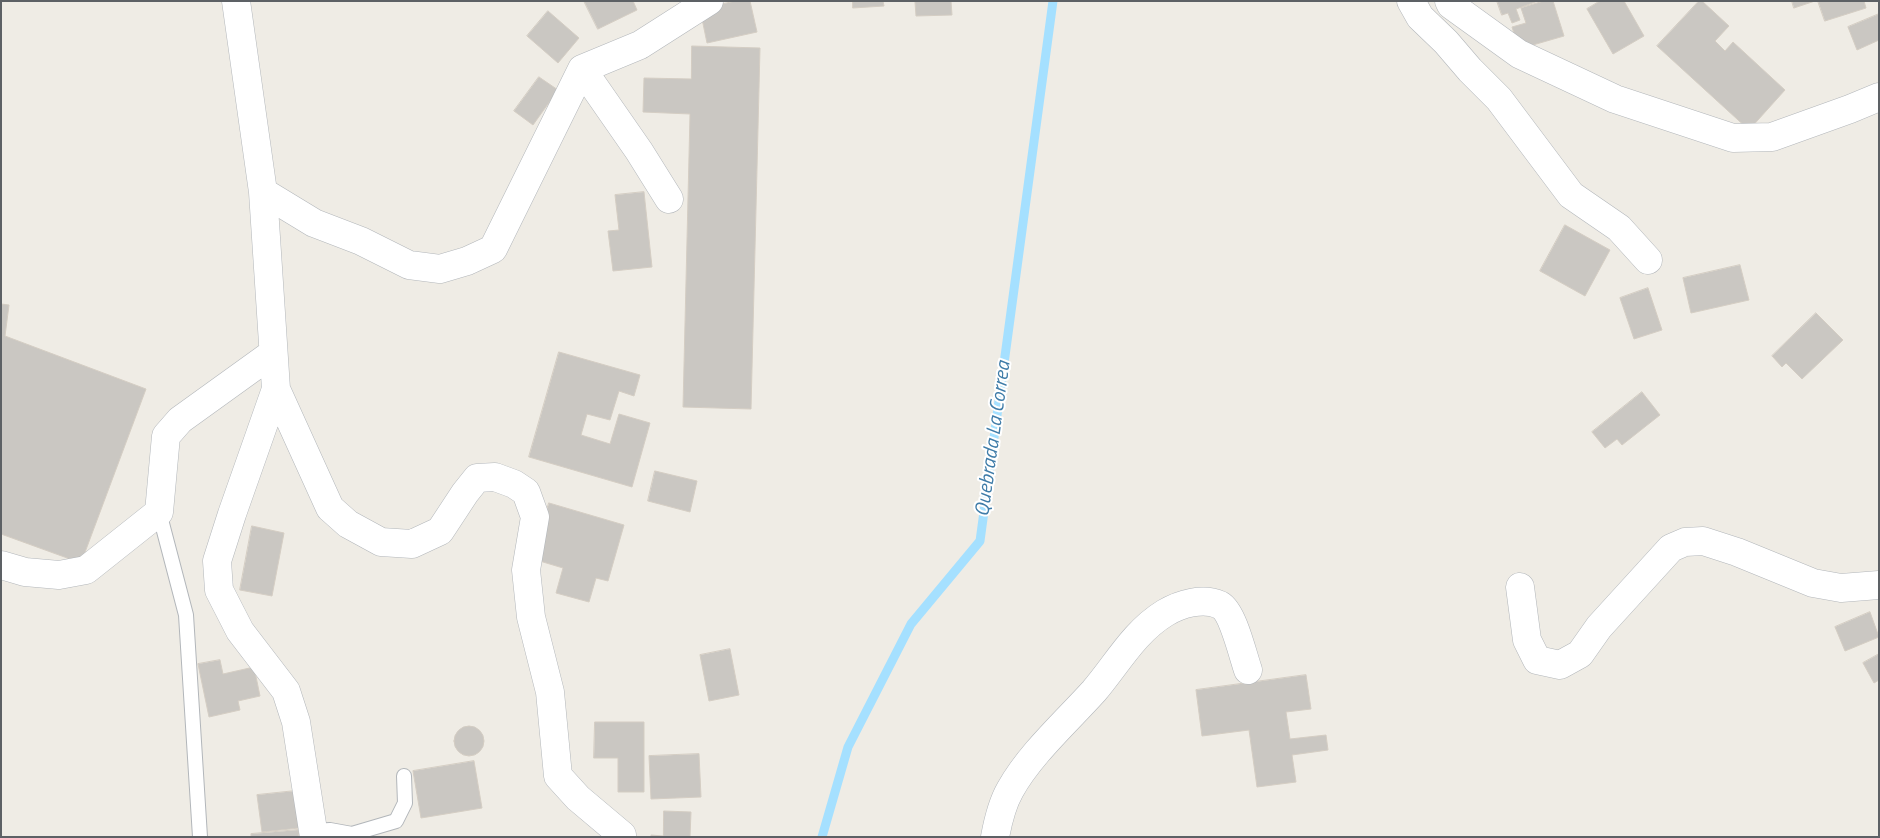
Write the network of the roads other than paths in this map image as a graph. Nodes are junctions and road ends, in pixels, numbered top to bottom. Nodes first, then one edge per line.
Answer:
1 (236, 1) edge
2 (709, 1) edge
3 (1411, 1) edge
4 (1449, 1) edge
5 (582, 69) junction
6 (1879, 97) edge
7 (263, 192) junction
8 (668, 199) dead end
9 (1648, 260) dead end
10 (272, 353) junction
11 (276, 389) junction
12 (160, 512) junction
13 (1, 565) edge
14 (1879, 585) edge
15 (1520, 587) dead end
16 (1248, 670) dead end
17 (404, 776) dead end
18 (314, 834) edge
19 (622, 835) dead end
20 (200, 837) edge
21 (995, 837) edge

1 - 7 street
2 - 5 street
3 - 9 street
4 - 6 street
5 - 7 street
5 - 8 street
7 - 10 street
10 - 11 street
10 - 12 street
11 - 18 street
11 - 19 street
12 - 13 street
12 - 20 lane
14 - 15 street
16 - 21 street
17 - 18 lane

